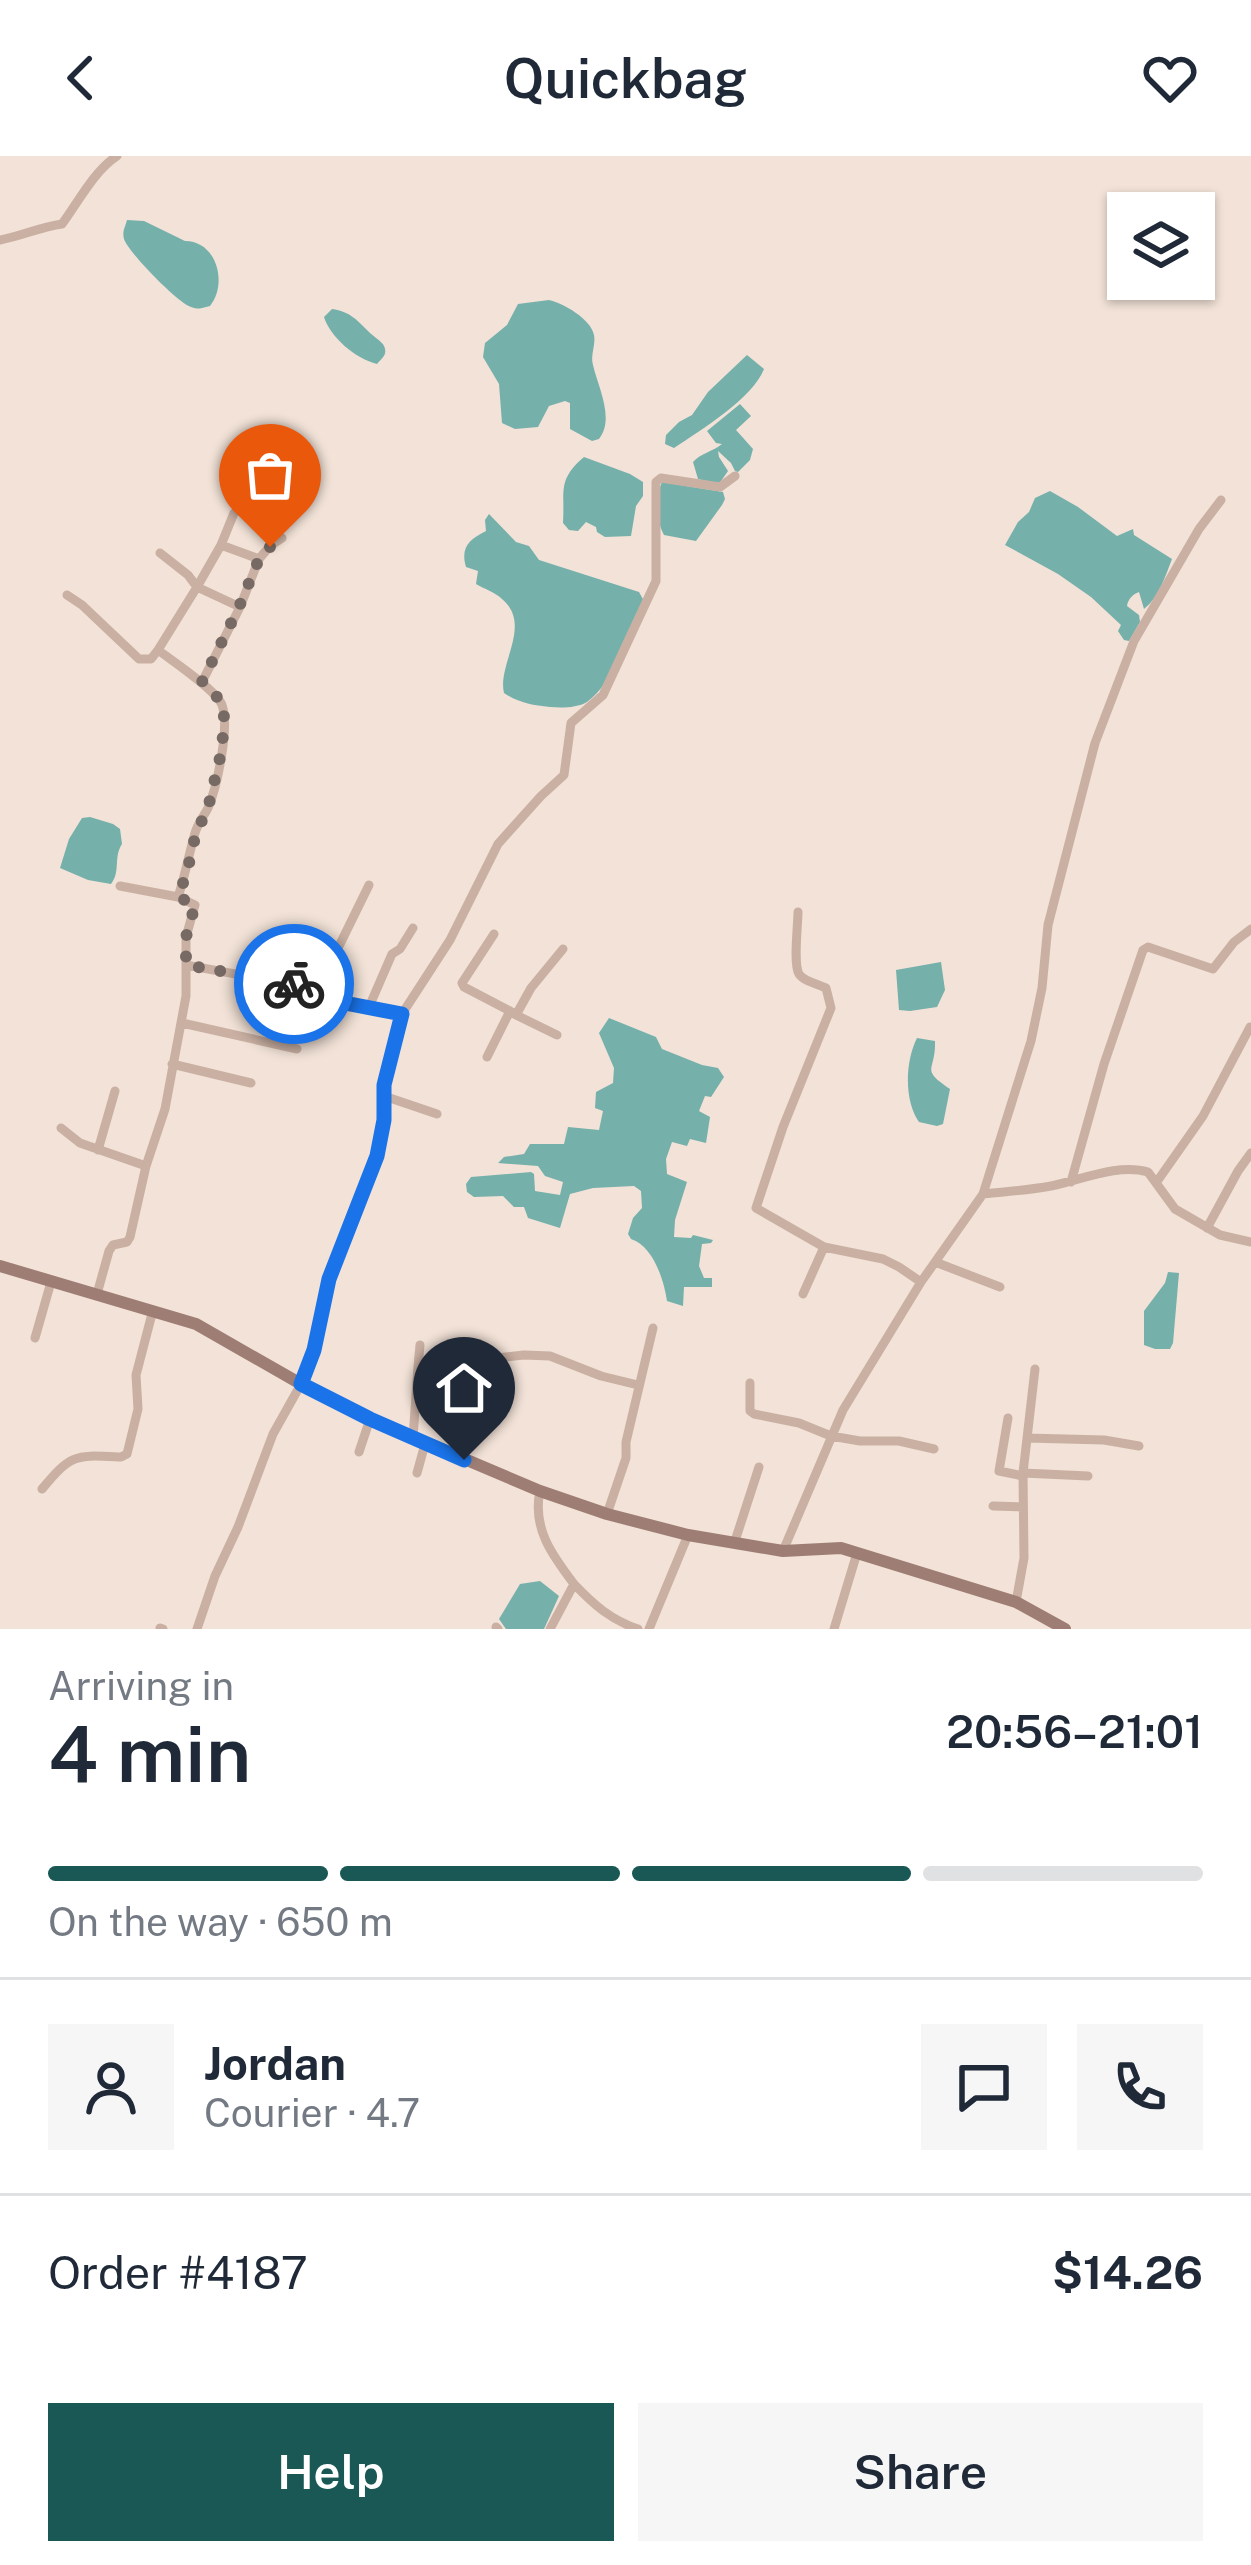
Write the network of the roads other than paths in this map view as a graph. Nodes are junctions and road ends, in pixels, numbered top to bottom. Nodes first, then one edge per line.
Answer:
1 (88, 156) edge
2 (117, 156) edge
3 (101, 166) junction
4 (0, 240) edge
5 (735, 476) dead end
6 (1221, 500) dead end
7 (257, 518) dead end
8 (282, 538) dead end
9 (221, 545) junction
10 (160, 554) dead end
11 (259, 559) junction
12 (197, 587) junction
13 (67, 595) dead end
14 (239, 607) junction
15 (158, 650) junction
16 (202, 682) junction
17 (369, 885) dead end
18 (119, 886) dead end
19 (178, 897) junction
20 (798, 912) dead end
21 (413, 928) dead end
22 (1251, 929) edge
23 (494, 934) dead end
24 (563, 949) dead end
25 (186, 965) junction
26 (319, 989) junction
27 (370, 1007) junction
28 (513, 1013) junction
29 (402, 1014) junction
30 (182, 1023) junction
31 (1250, 1027) edge
32 (557, 1035) dead end
33 (297, 1049) dead end
34 (487, 1057) dead end
35 (172, 1064) junction
36 (251, 1083) dead end
37 (115, 1091) dead end
38 (384, 1096) junction
39 (437, 1114) dead end
40 (61, 1128) dead end
41 (98, 1150) junction
42 (1251, 1153) edge
43 (146, 1166) junction
44 (1072, 1182) junction
45 (1156, 1183) junction
46 (983, 1194) junction
47 (1208, 1228) junction
48 (1251, 1242) edge
49 (824, 1247) junction
50 (935, 1262) junction
51 (0, 1267) edge
52 (51, 1282) junction
53 (921, 1282) junction
54 (1000, 1287) dead end
55 (97, 1294) junction
56 (803, 1294) dead end
57 (153, 1310) junction
58 (653, 1328) dead end
59 (35, 1338) dead end
60 (420, 1345) dead end
61 (418, 1367) junction
62 (1036, 1370) dead end
63 (750, 1383) dead end
64 (301, 1384) junction
65 (638, 1385) junction
66 (1008, 1418) dead end
67 (370, 1419) junction
68 (831, 1436) junction
69 (1028, 1438) junction
70 (419, 1441) junction
71 (1139, 1446) dead end
72 (934, 1449) dead end
73 (358, 1452) dead end
74 (759, 1466) dead end
75 (417, 1473) dead end
76 (1023, 1474) junction
77 (1088, 1476) dead end
78 (42, 1489) dead end
79 (540, 1491) junction
80 (993, 1506) dead end
81 (1023, 1507) junction
82 (607, 1514) junction
83 (688, 1535) junction
84 (735, 1541) junction
85 (784, 1551) junction
86 (857, 1553) junction
87 (574, 1584) junction
88 (1016, 1602) junction
89 (197, 1629) edge
90 (550, 1629) edge
91 (638, 1629) edge
92 (649, 1629) edge
93 (834, 1629) edge
94 (1066, 1629) edge

1 - 3 street
2 - 3 street
3 - 4 street
5 - 29 street
6 - 46 street
7 - 9 street
8 - 11 street
9 - 11 street
9 - 12 street
10 - 12 street
11 - 14 street
12 - 14 street
12 - 15 street
13 - 15 street
14 - 16 street
15 - 16 street
16 - 19 street
17 - 26 street
18 - 19 street
19 - 25 street
20 - 49 street
21 - 27 street
22 - 44 street
23 - 28 street
24 - 28 street
25 - 26 street
25 - 30 street
26 - 27 street
27 - 29 street
28 - 32 street
28 - 34 street
29 - 38 street
30 - 33 street
30 - 35 street
31 - 45 street
35 - 36 street
35 - 43 street
37 - 41 street
38 - 39 street
38 - 64 street
40 - 41 street
41 - 43 street
42 - 47 street
43 - 55 street
44 - 45 street
44 - 46 street
45 - 47 street
46 - 50 street
47 - 48 street
49 - 53 street
49 - 56 street
50 - 53 street
50 - 54 street
51 - 52 main road
52 - 55 main road
52 - 59 street
53 - 68 street
55 - 57 main road
57 - 64 main road
57 - 78 street
58 - 65 street
60 - 61 street
61 - 65 street
61 - 70 street
62 - 69 street
63 - 68 street
64 - 67 main road
64 - 89 street
65 - 82 street
66 - 76 street
67 - 70 main road
67 - 73 street
68 - 72 street
68 - 85 street
69 - 71 street
69 - 76 street
70 - 75 street
70 - 79 main road
74 - 84 street
76 - 77 street
76 - 81 street
79 - 82 main road
79 - 87 street
80 - 81 street
81 - 88 street
82 - 83 main road
83 - 84 main road
83 - 92 street
84 - 85 main road
85 - 86 main road
86 - 88 main road
86 - 93 street
87 - 90 street
87 - 91 street
88 - 94 main road

